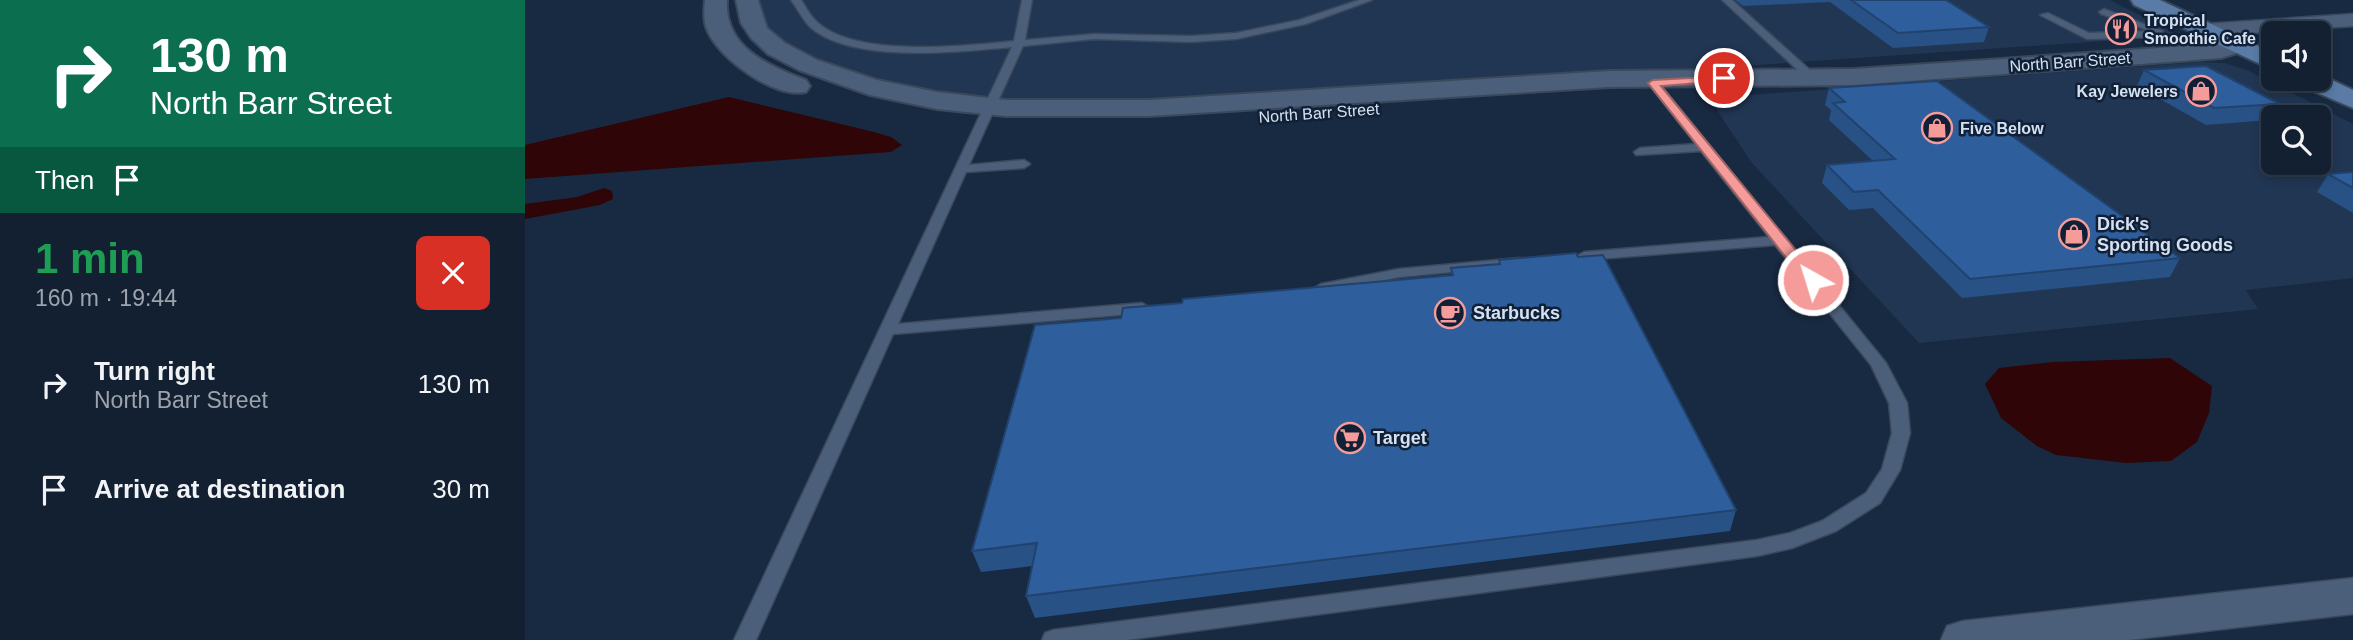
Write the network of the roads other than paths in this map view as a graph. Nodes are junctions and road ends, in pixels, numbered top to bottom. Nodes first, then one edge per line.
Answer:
1 (716, 0) edge
2 (747, 0) edge
3 (796, 0) edge
4 (1029, 0) edge
5 (1367, 0) edge
6 (1727, 0) edge
7 (2142, 0) edge
8 (2104, 12) dead end
9 (2045, 15) dead end
10 (2353, 20) edge
11 (2205, 30) junction
12 (1020, 43) junction
13 (2237, 45) junction
14 (2261, 56) edge
15 (1807, 73) junction
16 (1653, 83) junction
17 (2331, 90) edge
18 (2353, 100) edge
19 (987, 113) junction
20 (1705, 147) junction
21 (1640, 152) dead end
22 (1024, 164) dead end
23 (961, 169) junction
24 (1779, 240) junction
25 (1565, 258) edge
26 (1542, 260) edge
27 (1303, 293) edge
28 (1163, 306) edge
29 (886, 330) junction
30 (2353, 596) edge
31 (745, 640) edge
32 (1053, 640) edge
33 (1963, 640) edge

1 - 19 street
2 - 19 street
3 - 12 lane
4 - 12 lane
5 - 12 lane
6 - 15 lane
7 - 11 main road
8 - 9 lane
10 - 11 street
11 - 13 main road
12 - 19 lane
13 - 14 main road
13 - 15 street, North Barr Street
15 - 16 street, North Barr Street
16 - 19 street, North Barr Street
16 - 20 lane
17 - 18 main road
19 - 23 lane
20 - 21 lane
20 - 24 lane
22 - 23 lane
23 - 29 lane
24 - 25 lane
24 - 32 lane
26 - 27 lane
28 - 29 lane
29 - 31 lane
30 - 33 street

